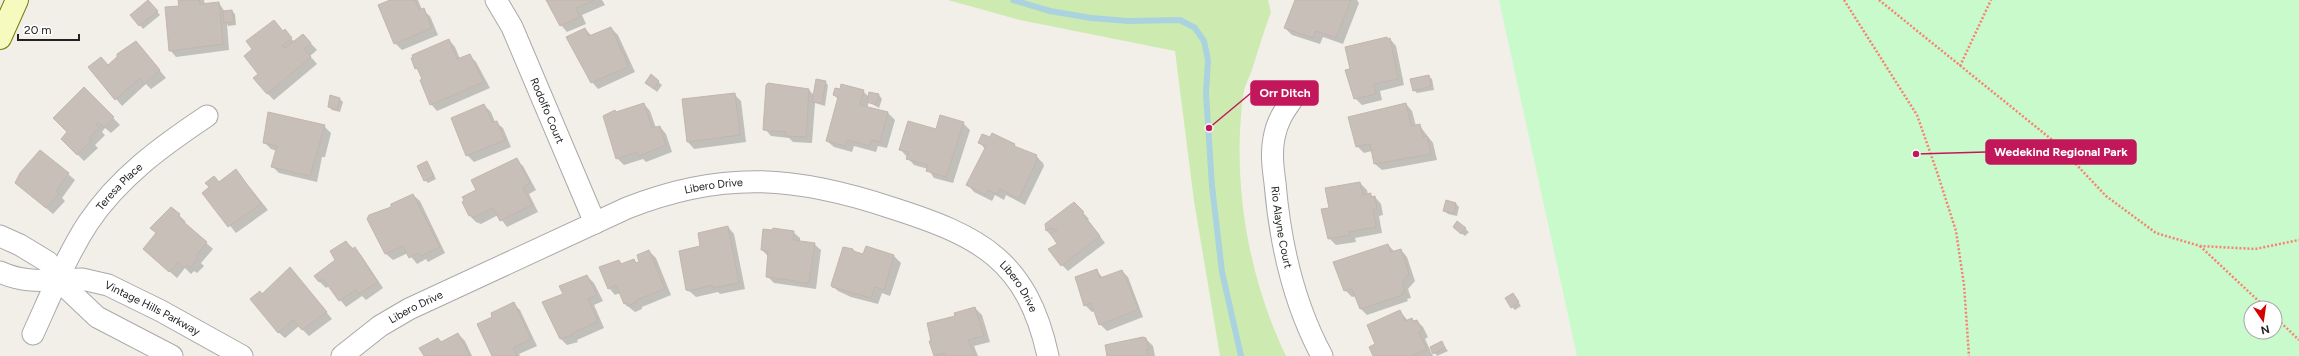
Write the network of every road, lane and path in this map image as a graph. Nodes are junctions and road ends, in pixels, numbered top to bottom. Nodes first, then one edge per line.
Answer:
1 (17, 0) edge
2 (496, 0) edge
3 (1844, 0) edge
4 (1879, 0) edge
5 (1991, 0) edge
6 (0, 38) edge
7 (1960, 66) junction
8 (1294, 98) dead end
9 (207, 116) dead end
10 (595, 223) junction
11 (0, 236) edge
12 (2299, 240) edge
13 (2200, 246) junction
14 (0, 272) edge
15 (58, 280) junction
16 (2257, 300) edge
17 (2283, 325) edge
18 (33, 334) dead end
19 (2299, 340) edge
20 (172, 356) edge
21 (242, 356) edge
22 (342, 356) edge
23 (1048, 356) edge
24 (1322, 356) edge
25 (1969, 356) edge

1 - 6 street
2 - 10 street, Rodolfo Court
3 - 25 path
4 - 7 path
5 - 7 path
7 - 13 path
8 - 24 street, Rio Alayne Court
9 - 15 street, Teresa Place
10 - 22 street, Libero Drive
10 - 23 street, Libero Drive
11 - 15 street
12 - 13 path
13 - 16 path
14 - 15 street, Vintage Hills Parkway
15 - 18 street, Teresa Place
15 - 20 street
15 - 21 street, Vintage Hills Parkway
17 - 19 path

